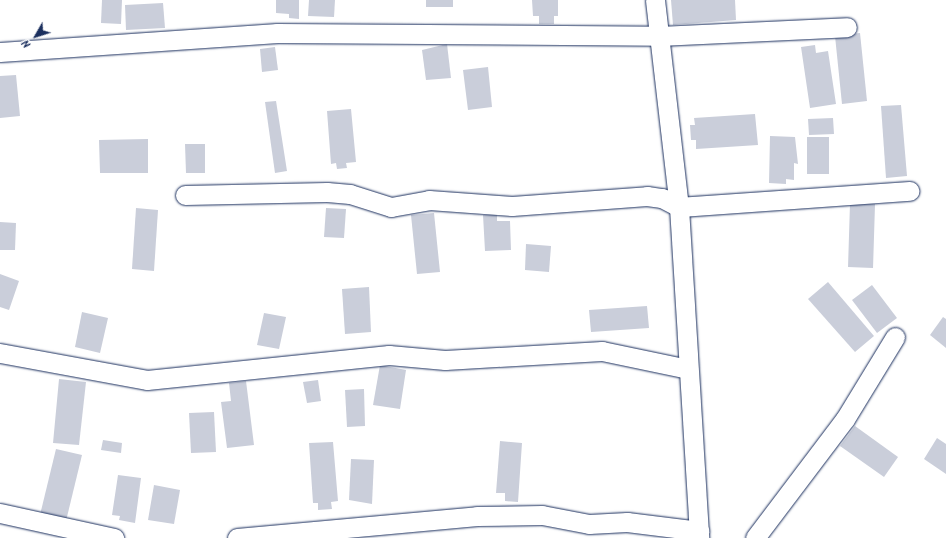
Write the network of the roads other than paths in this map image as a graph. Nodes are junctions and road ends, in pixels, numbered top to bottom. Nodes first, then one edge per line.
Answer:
1 (655, 0) edge
2 (847, 27) dead end
3 (659, 36) junction
4 (0, 52) edge
5 (909, 191) dead end
6 (185, 195) dead end
7 (679, 207) junction
8 (895, 337) dead end
9 (0, 353) edge
10 (688, 369) junction
11 (0, 513) edge
12 (699, 534) edge
13 (114, 538) edge
14 (237, 538) edge
15 (755, 538) edge

1 - 3 street
2 - 3 street
3 - 4 street
3 - 7 street
5 - 7 street
6 - 7 street
7 - 10 street
8 - 15 street
9 - 10 street
10 - 12 street
11 - 13 street
12 - 14 street

